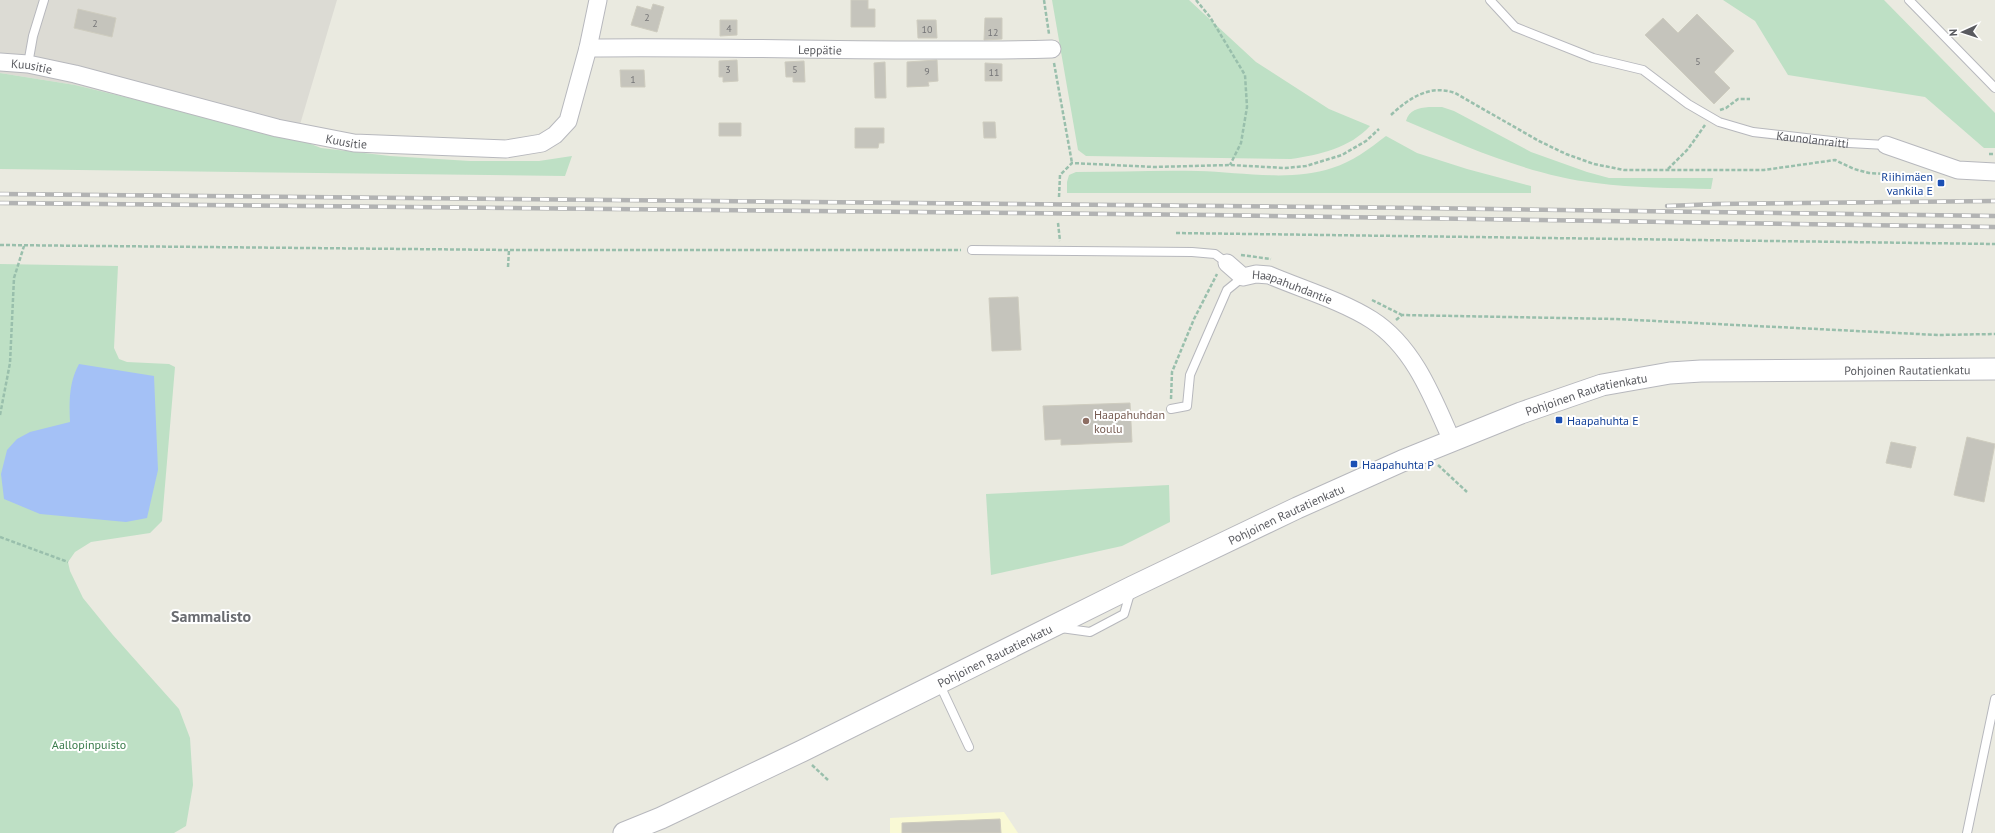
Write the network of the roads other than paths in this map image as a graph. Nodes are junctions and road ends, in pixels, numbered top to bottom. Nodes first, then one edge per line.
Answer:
1 (44, 0) edge
2 (598, 0) edge
3 (1490, 0) edge
4 (1909, 0) edge
5 (588, 48) junction
6 (1052, 48) road end
7 (0, 62) edge
8 (28, 64) junction
9 (1995, 88) edge
10 (1886, 145) joint
11 (1995, 172) edge
12 (972, 250) road end
13 (1227, 263) joint
14 (1243, 277) junction
15 (1995, 369) edge
16 (1171, 409) road end
17 (1452, 441) junction
18 (938, 683) junction
19 (1995, 699) edge
20 (969, 747) dead end
21 (624, 833) edge
22 (1967, 833) edge

1 - 8 lane
2 - 5 street, Kuusitie
3 - 10 lane, Kaunolanraitti
4 - 9 lane
5 - 6 street, Leppätie
5 - 8 street, Kuusitie
7 - 8 street, Kuusitie
10 - 11 street, Kaunolanraitti
12 - 13 lane, Haapahuhdantie
13 - 14 street, Haapahuhdantie
14 - 16 lane
14 - 17 street, Haapahuhdantie
15 - 17 street, Pohjoinen Rautatienkatu
17 - 18 street, Pohjoinen Rautatienkatu
18 - 20 lane
18 - 21 street, Pohjoinen Rautatienkatu
19 - 22 lane

